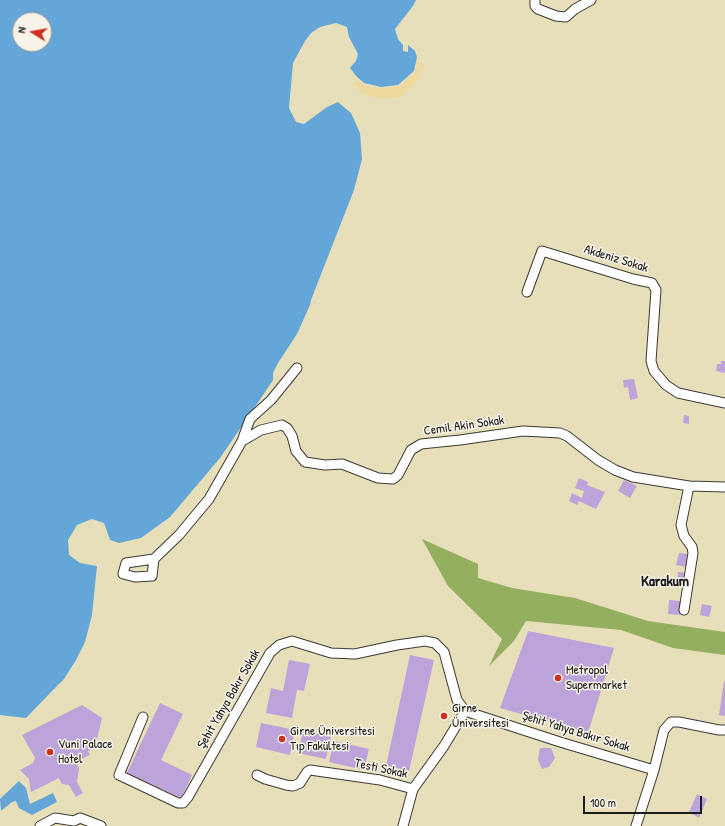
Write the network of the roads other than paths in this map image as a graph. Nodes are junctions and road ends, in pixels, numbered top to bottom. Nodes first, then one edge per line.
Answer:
1 (535, 0) edge
2 (591, 0) edge
3 (527, 292) dead end
4 (297, 368) dead end
5 (725, 403) edge
6 (242, 441) junction
7 (689, 486) junction
8 (725, 487) edge
9 (154, 559) dead end
10 (684, 610) dead end
11 (465, 711) junction
12 (143, 717) dead end
13 (723, 732) edge
14 (654, 770) junction
15 (257, 775) dead end
16 (413, 789) junction
17 (75, 824) edge
18 (40, 826) edge
19 (101, 826) edge
20 (403, 826) edge
21 (636, 826) edge

1 - 2 street
3 - 5 street, Akdeniz Sokak
4 - 6 street
6 - 7 street, Cemil Akin Sokak
6 - 9 street
7 - 8 street, Cemil Akin Sokak
7 - 10 street
11 - 12 street, Şehit Yahya Bakır Sokak
11 - 14 street, Şehit Yahya Bakır Sokak
11 - 16 street
13 - 14 street
14 - 21 street
15 - 16 street, Testi Sokak
16 - 20 street
17 - 18 street
17 - 19 street

